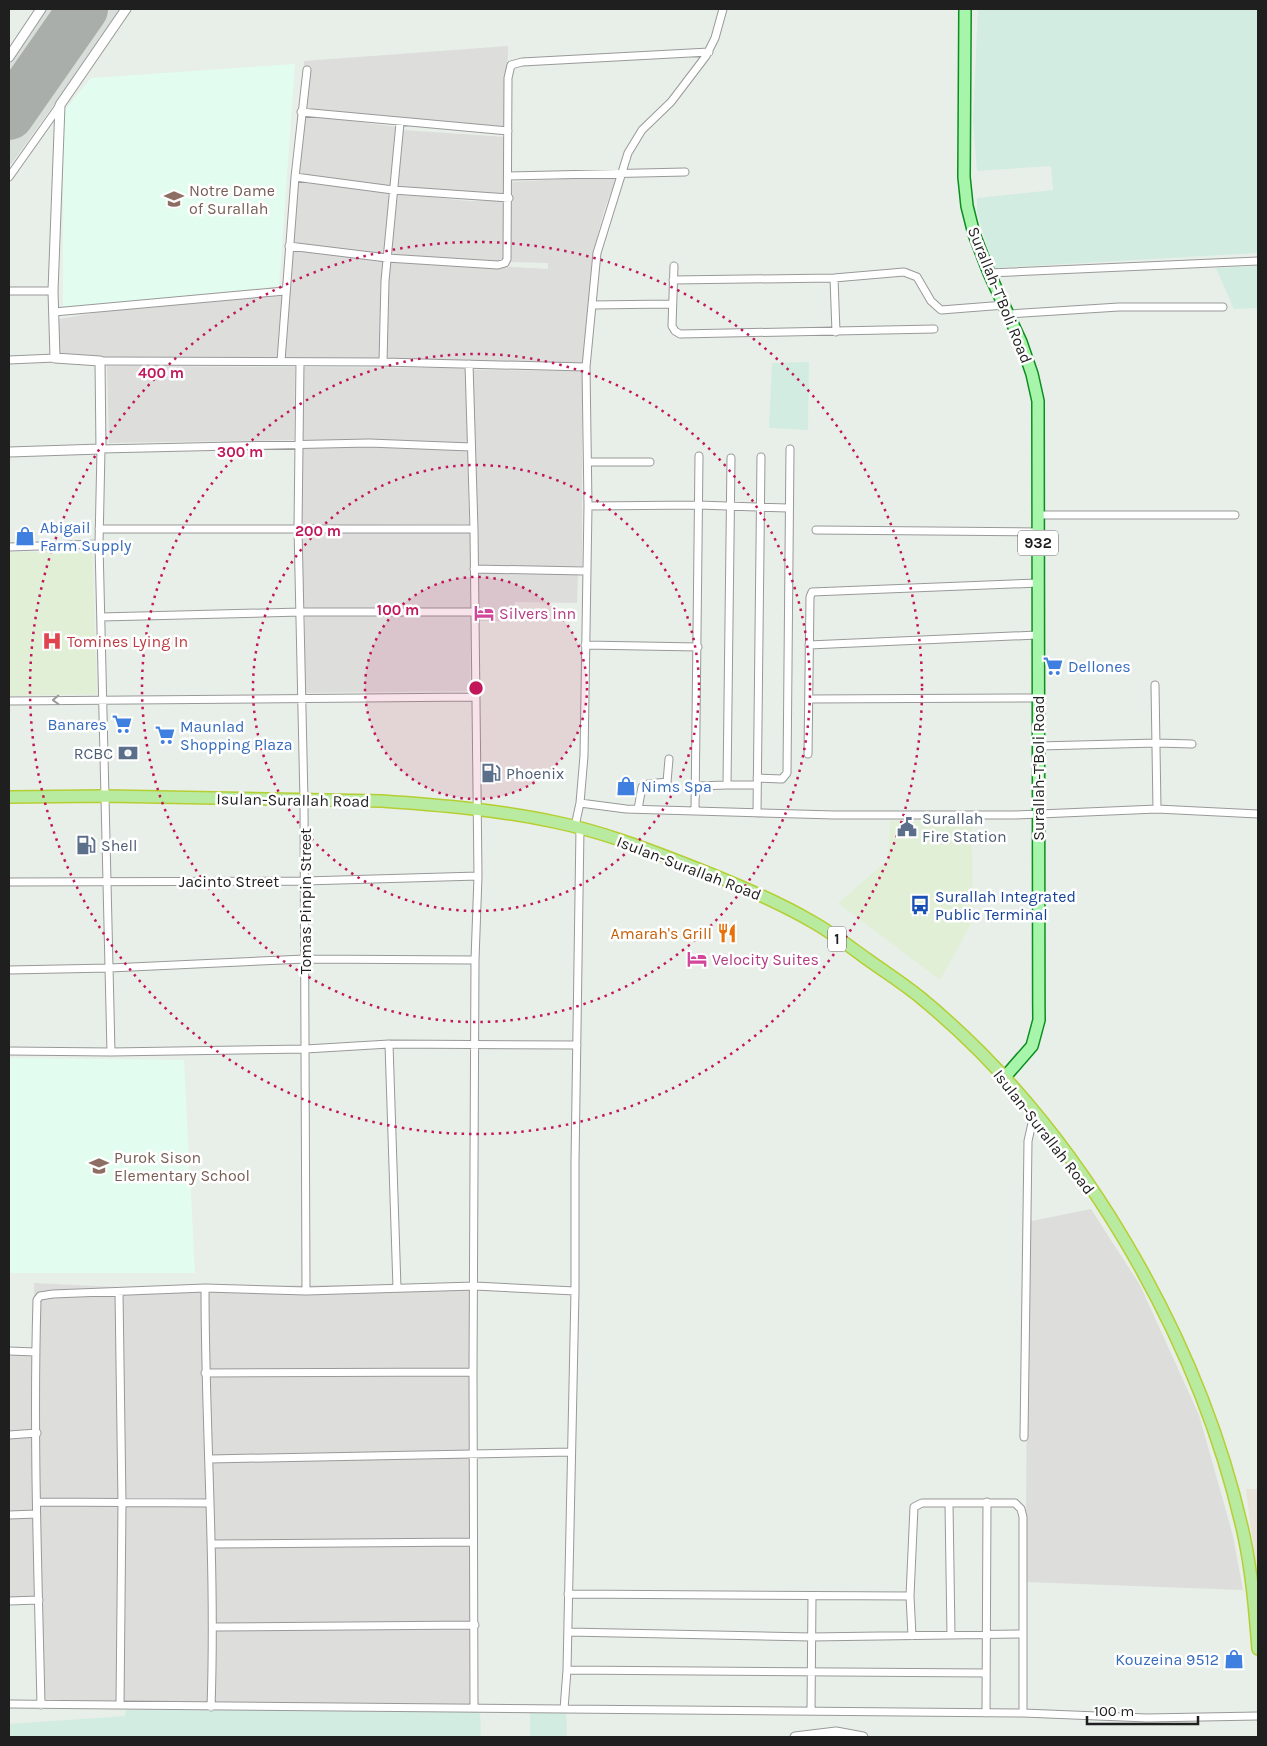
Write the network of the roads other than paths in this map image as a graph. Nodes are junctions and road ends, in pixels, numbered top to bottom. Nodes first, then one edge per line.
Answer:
1 (41, 9) edge
2 (126, 9) edge
3 (723, 9) edge
4 (965, 9) edge
5 (708, 52) junction
6 (9, 57) edge
7 (307, 70) dead end
8 (60, 105) junction
9 (301, 112) junction
10 (400, 123) junction
11 (508, 131) junction
12 (684, 172) dead end
13 (620, 174) junction
14 (509, 176) junction
15 (9, 177) edge
16 (295, 177) junction
17 (393, 190) junction
18 (509, 198) junction
19 (289, 246) junction
20 (387, 258) junction
21 (1258, 260) edge
22 (674, 266) dead end
23 (989, 273) junction
24 (834, 278) junction
25 (673, 280) junction
26 (9, 291) edge
27 (54, 291) junction
28 (285, 291) junction
29 (671, 304) junction
30 (592, 305) junction
31 (1223, 307) dead end
32 (1007, 310) junction
33 (54, 312) junction
34 (934, 329) dead end
35 (836, 332) junction
36 (54, 358) junction
37 (9, 360) edge
38 (100, 361) junction
39 (281, 361) junction
40 (300, 362) junction
41 (383, 362) junction
42 (469, 364) junction
43 (586, 367) junction
44 (299, 444) junction
45 (471, 447) junction
46 (101, 449) junction
47 (790, 449) dead end
48 (9, 452) edge
49 (699, 456) dead end
50 (731, 458) dead end
51 (761, 458) dead end
52 (588, 462) junction
53 (650, 462) dead end
54 (698, 505) junction
55 (730, 505) junction
56 (588, 506) junction
57 (759, 506) junction
58 (788, 508) junction
59 (1038, 515) junction
60 (1235, 516) dead end
61 (298, 528) junction
62 (99, 529) junction
63 (474, 529) junction
64 (816, 530) dead end
65 (1038, 532) junction
66 (99, 544) junction
67 (9, 547) edge
68 (474, 569) junction
69 (585, 571) junction
70 (1038, 583) junction
71 (301, 612) junction
72 (474, 612) junction
73 (101, 617) junction
74 (1037, 635) junction
75 (585, 645) junction
76 (809, 645) junction
77 (698, 647) junction
78 (1155, 685) dead end
79 (474, 696) junction
80 (301, 697) junction
81 (1038, 698) junction
82 (103, 699) junction
83 (810, 699) junction
84 (9, 701) edge
85 (1157, 743) junction
86 (1192, 744) dead end
87 (1039, 746) junction
88 (808, 754) dead end
89 (669, 759) dead end
90 (757, 781) junction
91 (727, 785) junction
92 (696, 786) junction
93 (105, 796) junction
94 (9, 797) edge
95 (304, 801) junction
96 (580, 804) junction
97 (638, 809) junction
98 (1156, 809) junction
99 (476, 810) junction
100 (695, 811) junction
101 (757, 813) junction
102 (1036, 813) junction
103 (1258, 814) edge
104 (578, 827) junction
105 (478, 876) junction
106 (107, 881) junction
107 (305, 881) junction
108 (9, 882) edge
109 (305, 958) junction
110 (476, 960) junction
111 (110, 968) junction
112 (9, 970) edge
113 (475, 1043) junction
114 (388, 1044) junction
115 (577, 1045) junction
116 (306, 1049) junction
117 (9, 1051) edge
118 (111, 1052) junction
119 (1004, 1078) junction
120 (1034, 1114) junction
121 (475, 1286) junction
122 (205, 1288) junction
123 (397, 1288) junction
124 (306, 1291) junction
125 (575, 1291) junction
126 (119, 1292) junction
127 (9, 1351) edge
128 (36, 1352) junction
129 (473, 1372) junction
130 (205, 1373) junction
131 (37, 1433) junction
132 (9, 1435) edge
133 (1024, 1438) dead end
134 (570, 1452) junction
135 (473, 1455) junction
136 (210, 1459) junction
137 (37, 1502) junction
138 (987, 1502) junction
139 (122, 1503) junction
140 (209, 1503) junction
141 (949, 1504) junction
142 (36, 1514) junction
143 (9, 1515) edge
144 (473, 1542) junction
145 (210, 1544) junction
146 (568, 1594) junction
147 (812, 1596) junction
148 (910, 1596) junction
149 (39, 1600) junction
150 (9, 1601) edge
151 (475, 1625) junction
152 (214, 1627) junction
153 (568, 1632) junction
154 (1022, 1634) junction
155 (811, 1636) junction
156 (912, 1636) junction
157 (951, 1636) junction
158 (986, 1636) junction
159 (1258, 1649) edge
160 (567, 1670) junction
161 (812, 1672) junction
162 (986, 1673) junction
163 (9, 1704) edge
164 (41, 1704) junction
165 (120, 1705) junction
166 (474, 1706) junction
167 (211, 1707) junction
168 (564, 1709) junction
169 (811, 1710) junction
170 (986, 1713) junction
171 (1023, 1713) junction
172 (1258, 1716) edge
173 (795, 1737) edge
174 (863, 1737) edge

1 - 6 street
2 - 8 street
3 - 5 street
4 - 23 main road, Surallah-T'Boli Road / 932
5 - 11 street
5 - 13 street
7 - 9 street
8 - 15 street
8 - 27 street
9 - 10 street
9 - 16 street
10 - 11 street
10 - 17 street
11 - 14 street
12 - 13 street
13 - 14 street
13 - 30 street
14 - 18 street
16 - 17 street
16 - 19 street
17 - 18 street
17 - 20 street
18 - 20 street
19 - 20 street
19 - 28 street
20 - 41 street
21 - 23 street
22 - 25 street
23 - 32 main road, Surallah-T'Boli Road / 932
24 - 25 street
24 - 32 street
24 - 35 street
25 - 29 street
26 - 27 street
27 - 33 street
28 - 33 street
28 - 39 street
29 - 30 street
29 - 35 street
30 - 43 street
31 - 32 street
32 - 59 main road, Surallah-T'Boli Road / 932
33 - 36 street
34 - 35 street
36 - 37 street
36 - 38 street
38 - 39 street
38 - 46 street
39 - 40 street
40 - 41 street
40 - 44 street, Tomas Pinpin Street
41 - 42 street
42 - 43 street
42 - 45 street
43 - 52 street
44 - 45 street
44 - 46 street
44 - 61 street, Tomas Pinpin Street
45 - 63 street
46 - 48 street
46 - 62 street
47 - 58 street
49 - 54 street
50 - 55 street
51 - 57 street
52 - 53 street
52 - 56 street
54 - 55 street
54 - 56 street
54 - 77 street
55 - 57 street
55 - 91 street
56 - 69 street
57 - 58 street
57 - 90 street
58 - 90 street
59 - 60 street
59 - 65 main road, Surallah-T'Boli Road / 932
61 - 62 street
61 - 63 street
61 - 71 street, Tomas Pinpin Street
62 - 66 street
63 - 68 street
64 - 65 street
65 - 70 main road, Surallah-T'Boli Road / 932
66 - 67 street
66 - 73 street
68 - 69 street
68 - 72 street
69 - 75 street
70 - 74 main road, Surallah-T'Boli Road / 932
70 - 76 street
71 - 72 street
71 - 73 street
71 - 80 street, Tomas Pinpin Street
72 - 79 street
73 - 82 street
74 - 76 street
74 - 81 main road, Surallah-T'Boli Road / 932
75 - 77 street
75 - 96 street
76 - 83 street
77 - 92 street
78 - 85 street
79 - 80 street
79 - 99 street
80 - 82 street
80 - 95 street, Tomas Pinpin Street
81 - 83 street
81 - 87 main road, Surallah-T'Boli Road / 932
82 -> 84 street
82 - 93 street
83 - 88 street
85 - 86 street
85 - 87 street
85 - 98 street
87 - 102 main road, Surallah-T'Boli Road / 932
89 - 97 street
90 - 91 street
90 - 101 street
91 - 92 street
92 - 100 street
93 - 94 highway, Isulan-Surallah Road / 1
93 - 95 highway, Isulan-Surallah Road / 1
93 - 106 street
95 - 99 highway, Isulan-Surallah Road / 1
95 - 107 street, Tomas Pinpin Street
96 - 97 street
96 - 104 street
97 - 100 street
98 - 102 street
98 - 103 street
99 - 104 highway, Isulan-Surallah Road / 1
99 - 105 street
100 - 101 street
101 - 102 street
102 - 119 main road, Surallah-T'Boli Road / 932
104 - 115 street
104 - 119 highway, Isulan-Surallah Road / 1
105 - 107 street, Jacinto Street
105 - 110 street
106 - 107 street, Jacinto Street
106 - 108 street, Jacinto Street
106 - 111 street
107 - 109 street, Tomas Pinpin Street
109 - 110 street
109 - 111 street
109 - 116 street, Tomas Pinpin Street
110 - 113 street
111 - 112 street
111 - 118 street
113 - 114 street
113 - 115 street
113 - 121 street
114 - 116 street
114 - 123 street
115 - 125 street
116 - 118 street
116 - 124 street, Tomas Pinpin Street
117 - 118 street
119 - 120 highway, Isulan-Surallah Road / 1
120 - 133 street
120 - 159 highway, Isulan-Surallah Road / 1
121 - 123 street
121 - 125 street
121 - 129 street
122 - 124 street
122 - 126 street
122 - 130 street
123 - 124 street
125 - 134 street
126 - 128 street
126 - 139 street
127 - 128 street
128 - 131 street
129 - 130 street
129 - 135 street
130 - 136 street
131 - 132 street
131 - 137 street
134 - 135 street
134 - 146 street
135 - 136 street
135 - 144 street
136 - 140 street
137 - 139 street
137 - 142 street
138 - 141 street
138 - 154 street
138 - 158 street
139 - 140 street
139 - 165 street
140 - 145 street
141 - 148 street
141 - 157 street
142 - 143 street
142 - 149 street
144 - 145 street
144 - 151 street
145 - 152 street
146 - 147 street
146 - 153 street
147 - 148 street
147 - 155 street
148 - 156 street
149 - 150 street
149 - 164 street
151 - 152 street
151 - 166 street
152 - 167 street
153 - 155 street
153 - 160 street
154 - 158 street
154 - 171 street
155 - 156 street
155 - 161 street
156 - 157 street
157 - 158 street
158 - 162 street
160 - 161 street
160 - 168 street
161 - 162 street
161 - 169 street
162 - 170 street
163 - 164 street
164 - 165 street
165 - 167 street
166 - 167 street
166 - 168 street
168 - 169 street
169 - 170 street
170 - 171 street
171 - 172 street
173 - 174 street

